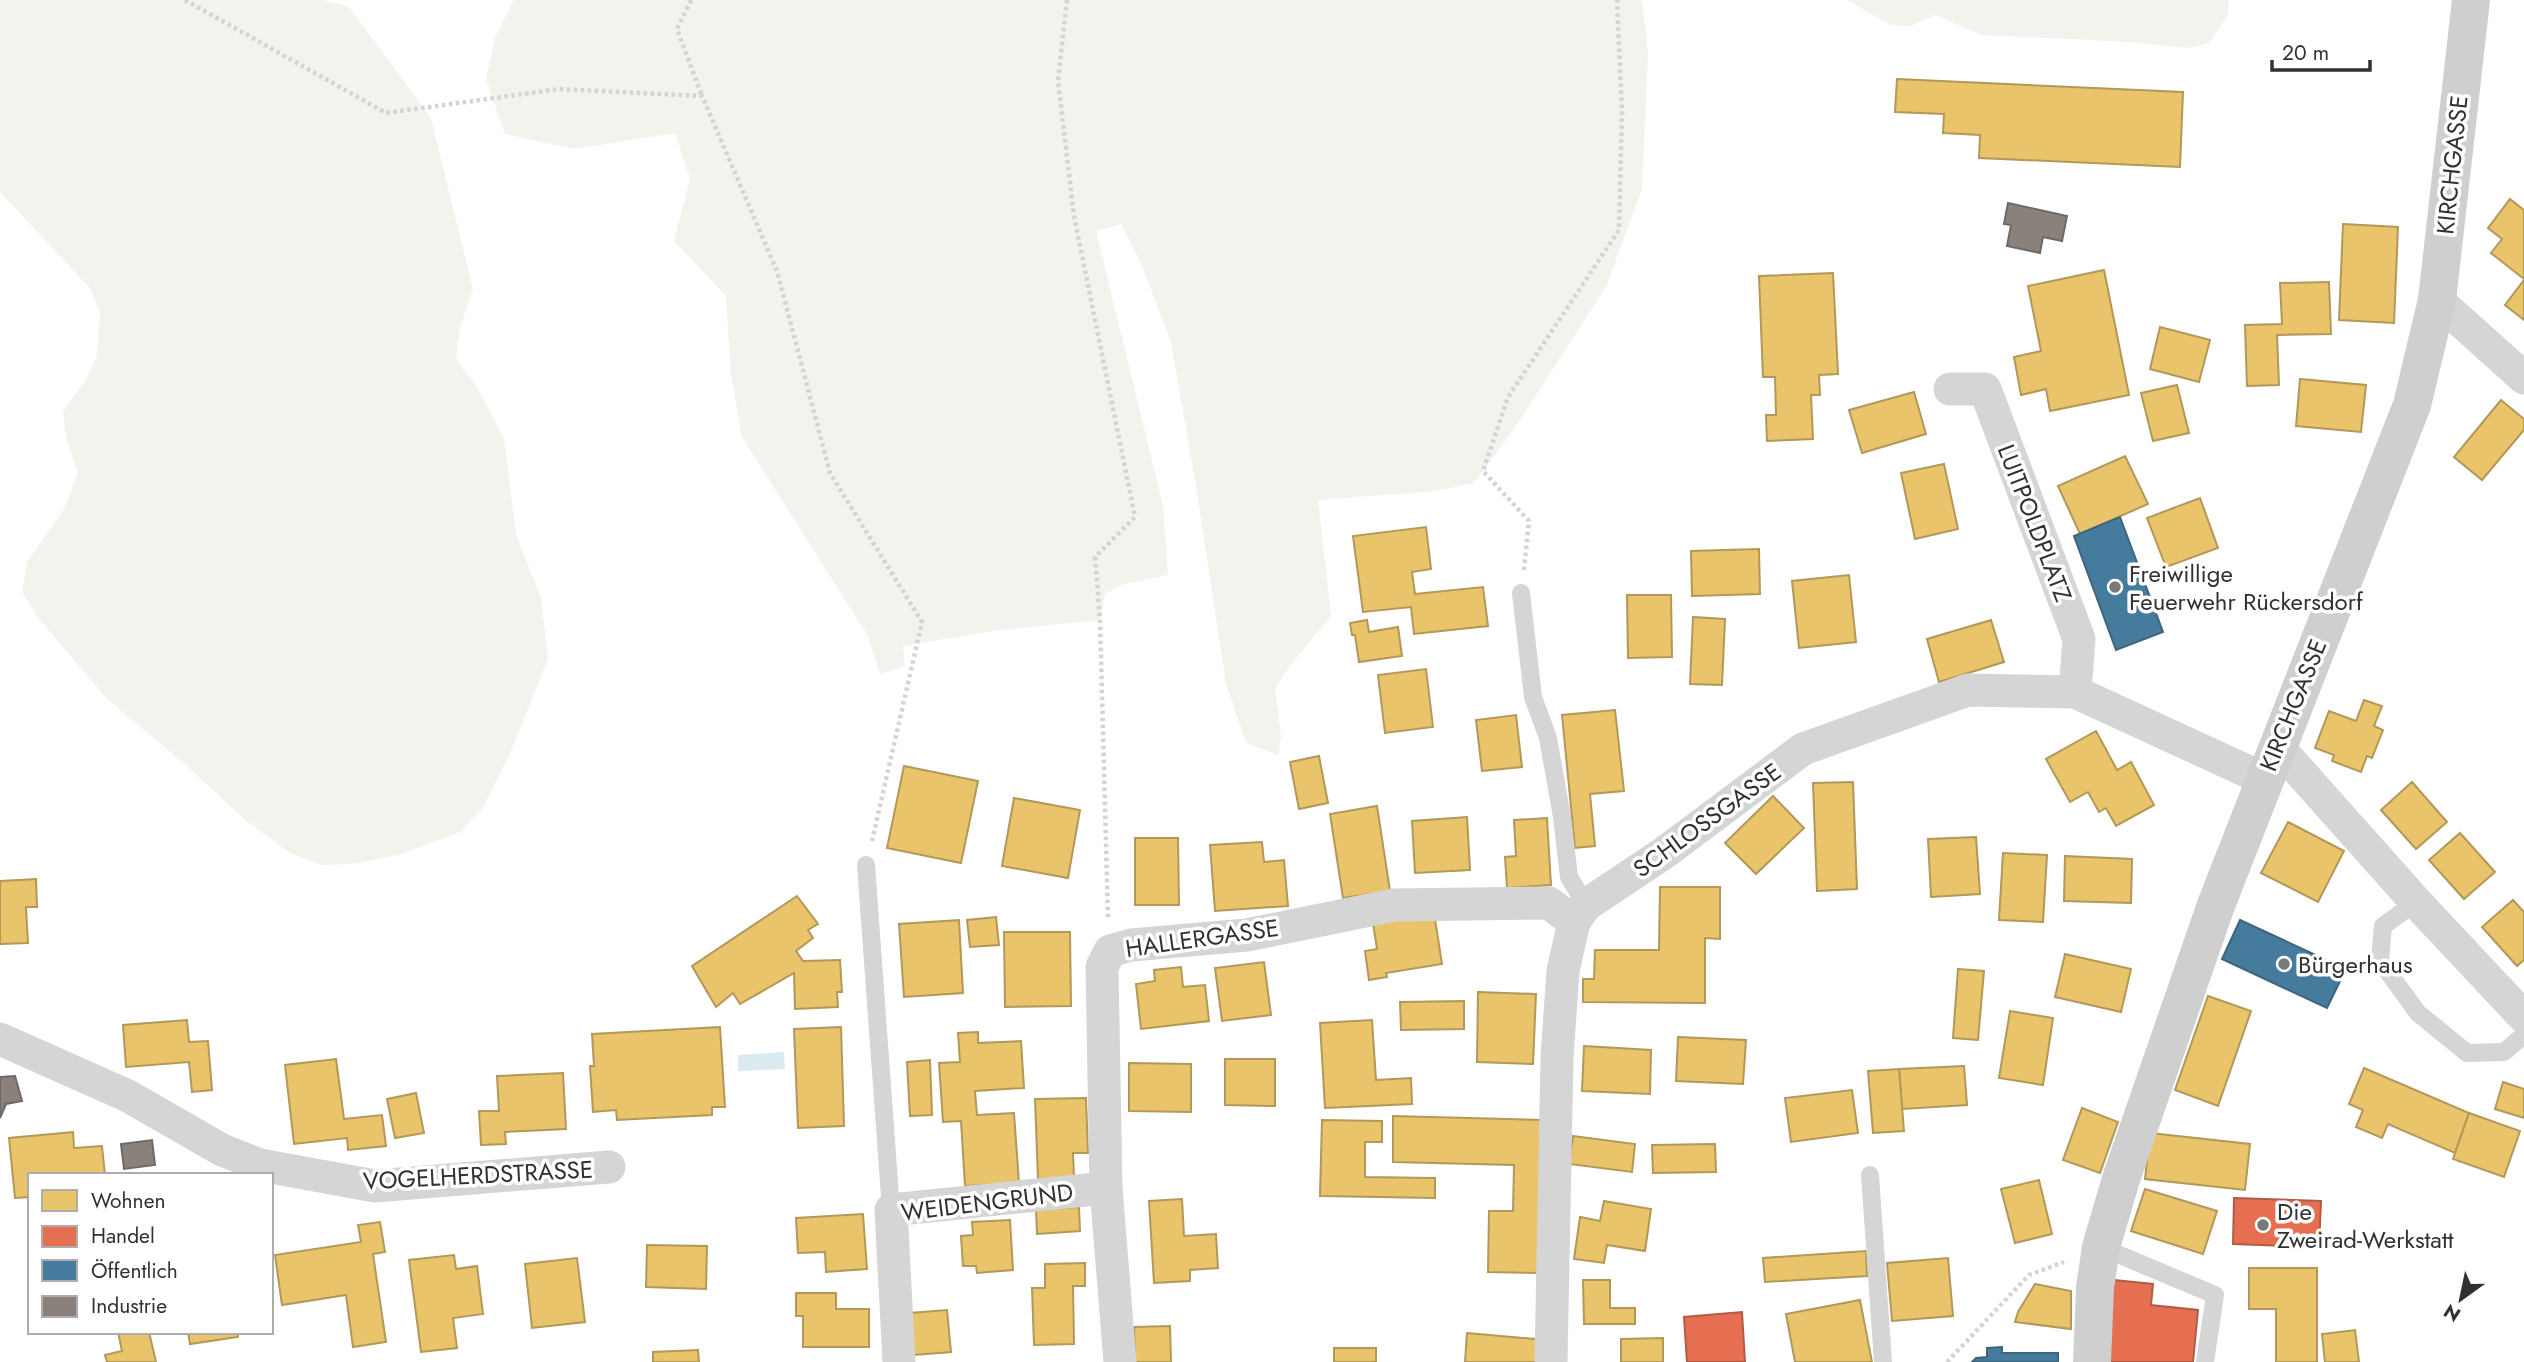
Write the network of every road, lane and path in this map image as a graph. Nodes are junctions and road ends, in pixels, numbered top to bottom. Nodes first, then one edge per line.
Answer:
1 (185, 0) edge
2 (691, 0) edge
3 (1067, 0) edge
4 (1617, 0) edge
5 (2471, 0) edge
6 (702, 96) junction
7 (2437, 300) junction
8 (2524, 378) edge
9 (1950, 389) dead end
10 (1521, 593) joint
11 (2075, 692) junction
12 (2271, 763) junction
13 (866, 865) joint
14 (2416, 902) junction
15 (1580, 913) junction
16 (1110, 951) junction
17 (2524, 1017) edge
18 (2524, 1035) edge
19 (0, 1039) edge
20 (610, 1167) dead end
21 (1870, 1175) dead end
22 (1106, 1188) junction
23 (891, 1210) junction
24 (2101, 1247) junction
25 (899, 1362) edge
26 (1121, 1362) edge
27 (1551, 1362) edge
28 (1883, 1362) edge
29 (1947, 1362) edge
30 (2092, 1362) edge
31 (2205, 1362) edge

1 - 6 path
2 - 6 path
3 - 16 path
4 - 10 path
5 - 7 main road, KIRCHGASSE
6 - 13 path
7 - 8 street
7 - 12 main road, KIRCHGASSE
9 - 11 street, LUITPOLDPLATZ
10 - 15 lane
11 - 12 street, SCHLOSSGASSE
11 - 15 street, SCHLOSSGASSE
12 - 14 street
12 - 24 main road, KIRCHGASSE
13 - 23 lane
14 - 17 street
14 - 18 lane
15 - 16 street, HALLERGASSE
15 - 27 street
16 - 22 street, HALLERGASSE
19 - 20 street, VOGELHERDSTRASSE
21 - 28 lane
22 - 23 street, WEIDENGRUND
22 - 26 street, HALLERGASSE
23 - 25 street, WEIDENGRUND
24 - 29 path
24 - 30 main road, KIRCHGASSE
24 - 31 lane

